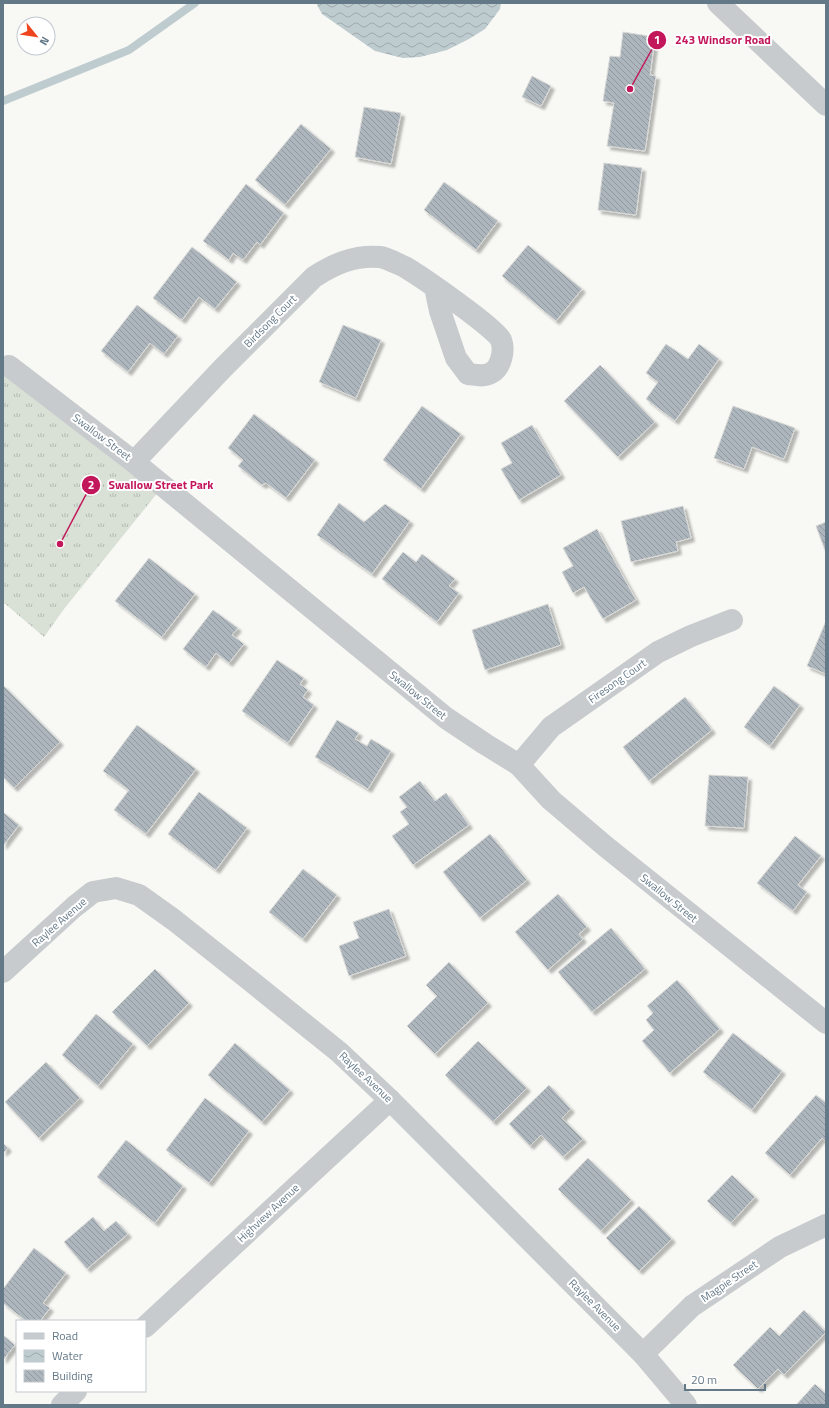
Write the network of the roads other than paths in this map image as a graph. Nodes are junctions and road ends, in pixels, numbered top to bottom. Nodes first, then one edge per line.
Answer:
1 (718, 3) edge
2 (826, 105) edge
3 (435, 287) dead end
4 (9, 366) dead end
5 (134, 462) junction
6 (732, 620) dead end
7 (519, 765) junction
8 (3, 972) edge
9 (826, 1023) edge
10 (390, 1100) junction
11 (826, 1225) edge
12 (146, 1326) edge
13 (643, 1354) junction
14 (75, 1392) edge
15 (62, 1405) edge
16 (686, 1405) edge

1 - 2 street
3 - 5 street, Birdsong Court
4 - 5 street, Swallow Street
5 - 7 street, Swallow Street
6 - 7 street, Firesong Court
7 - 9 street, Swallow Street
8 - 10 street, Raylee Avenue
10 - 12 street, Highview Avenue
10 - 13 street, Raylee Avenue
11 - 13 street, Magpie Street
13 - 16 street, Raylee Avenue
14 - 15 street

